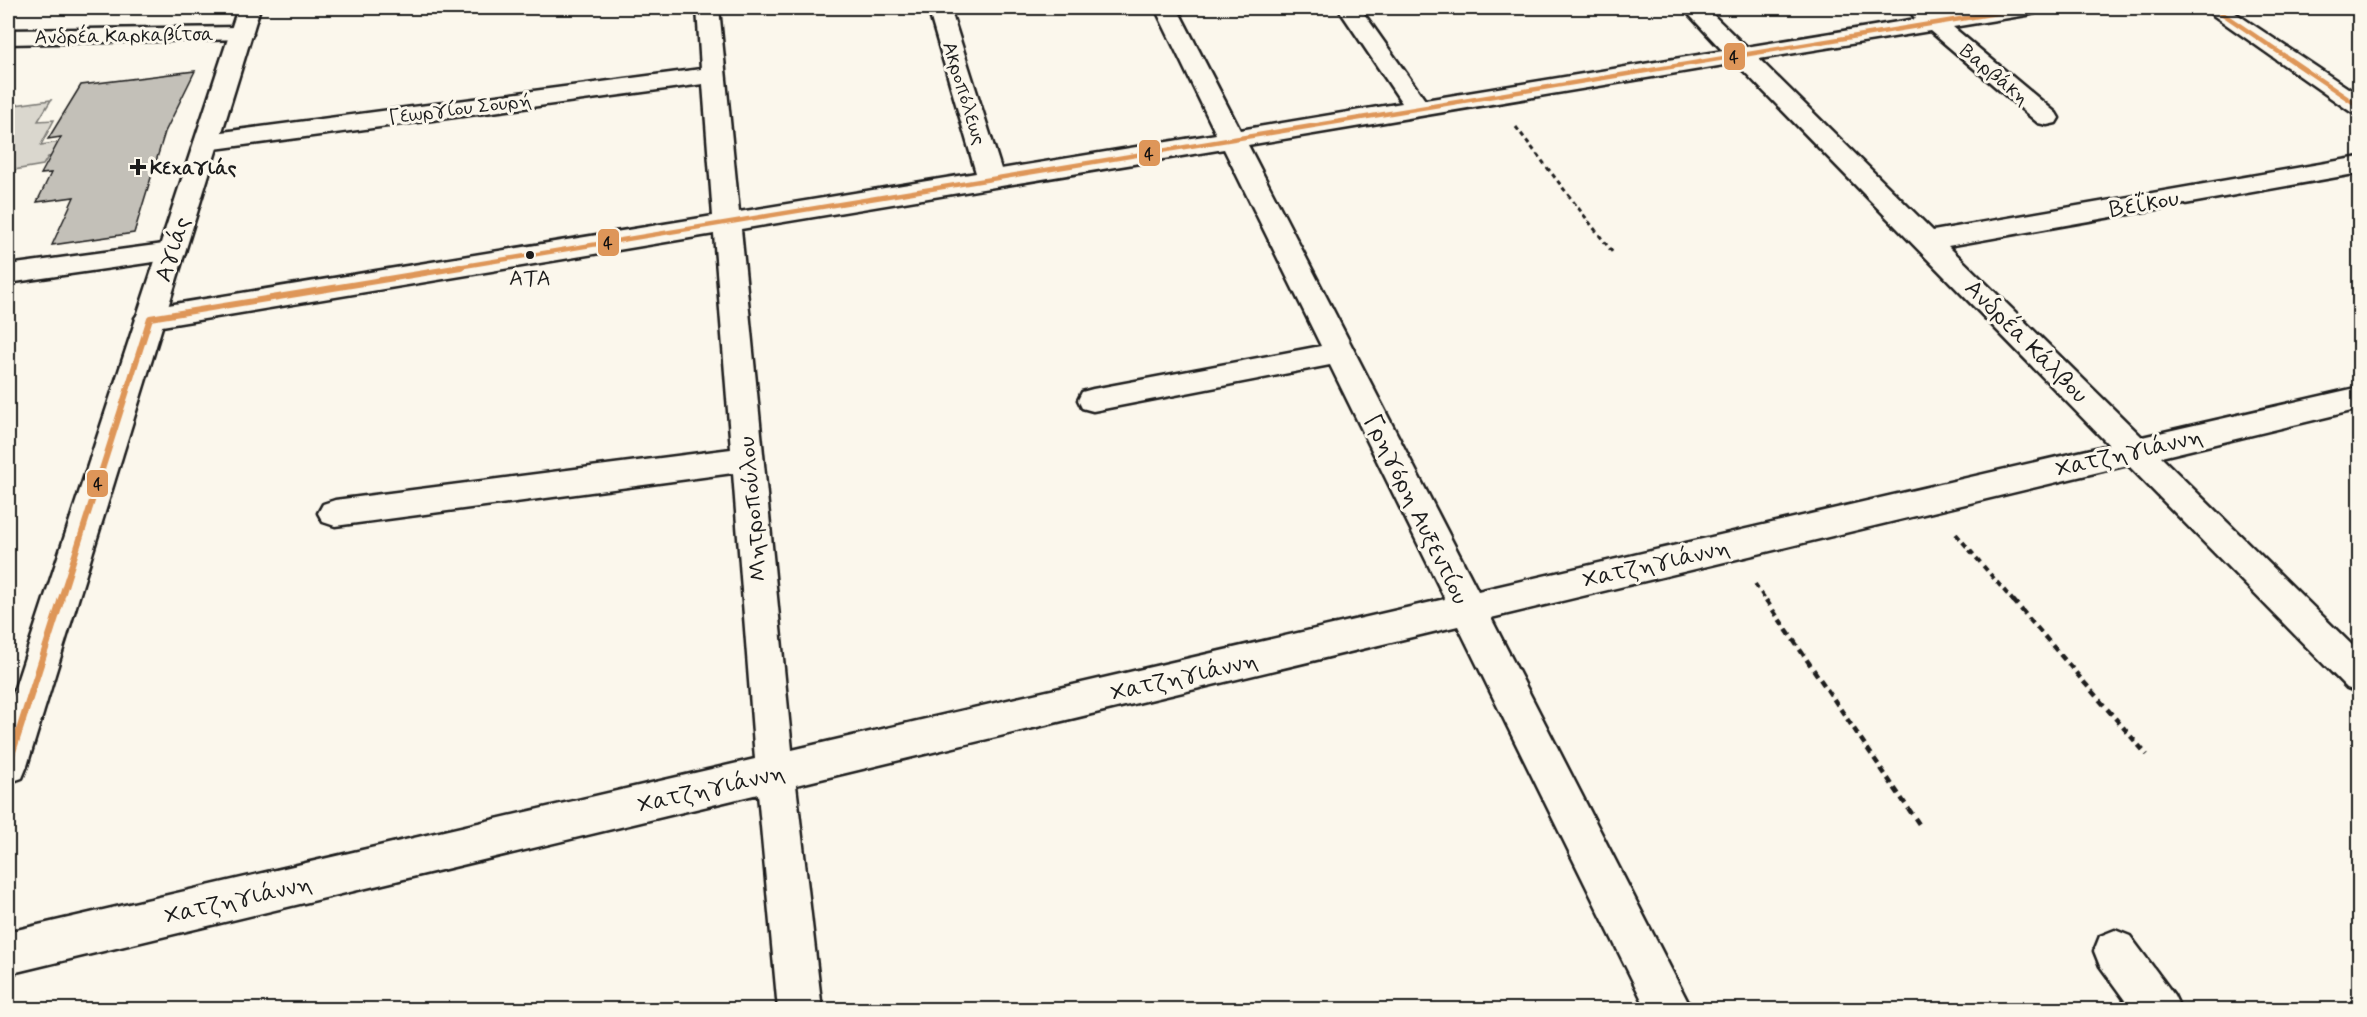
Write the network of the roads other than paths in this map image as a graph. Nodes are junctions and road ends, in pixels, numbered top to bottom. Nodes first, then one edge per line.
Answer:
1 (249, 8) edge
2 (708, 8) edge
3 (939, 8) edge
4 (1166, 8) edge
5 (1349, 8) edge
6 (1694, 8) edge
7 (2027, 8) edge
8 (2214, 8) edge
9 (1925, 15) edge
10 (241, 34) junction
11 (8, 37) edge
12 (1740, 55) junction
13 (714, 75) junction
14 (2360, 107) edge
15 (1418, 108) junction
16 (2047, 118) dead end
17 (1232, 139) junction
18 (207, 142) junction
19 (2360, 165) edge
20 (991, 179) junction
21 (728, 223) junction
22 (1928, 241) junction
23 (171, 252) junction
24 (8, 274) edge
25 (150, 318) junction
26 (1340, 353) junction
27 (2360, 398) edge
28 (1093, 400) dead end
29 (2135, 450) junction
30 (747, 459) junction
31 (335, 513) dead end
32 (1466, 608) junction
33 (2360, 677) edge
34 (8, 766) edge
35 (775, 773) junction
36 (2115, 951) dead end
37 (8, 953) edge
38 (800, 1010) edge
39 (1670, 1010) edge
40 (2158, 1010) edge

1 - 10 street, Αγιάς
2 - 13 street, Μητροπούλου
3 - 20 street, Ακροπόλεως
4 - 17 street, Γρηγόρη Αυξεντίου
5 - 15 street
6 - 12 street, Ανδρέα Κάλβου
7 - 9 street
8 - 14 street
9 - 12 street
9 - 16 street, Βαρβάκη
10 - 11 street, Ανδρέα Καρκαβίτσα
10 - 18 street, Αγιάς
12 - 15 street
12 - 22 street, Ανδρέα Κάλβου
13 - 18 street, Γεωργίου Σουρή
13 - 21 street, Μητροπούλου
15 - 17 street
17 - 20 street
17 - 26 street, Γρηγόρη Αυξεντίου
18 - 23 street, Αγιάς
19 - 22 street, Βεΐκου
20 - 21 street
21 - 25 street
21 - 30 street, Μητροπούλου
22 - 29 street, Ανδρέα Κάλβου
23 - 24 street
23 - 25 street, Αγιάς
25 - 34 street, Αγιάς
26 - 28 street
26 - 32 street, Γρηγόρη Αυξεντίου
27 - 29 street, Χατζηγιάννη
29 - 32 street, Χατζηγιάννη
29 - 33 street, Ανδρέα Κάλβου
30 - 31 street
30 - 35 street, Μητροπούλου
32 - 35 street, Χατζηγιάννη
32 - 39 street, Γρηγόρη Αυξεντίου
35 - 37 street, Χατζηγιάννη
35 - 38 street, Μητροπούλου
36 - 40 street

